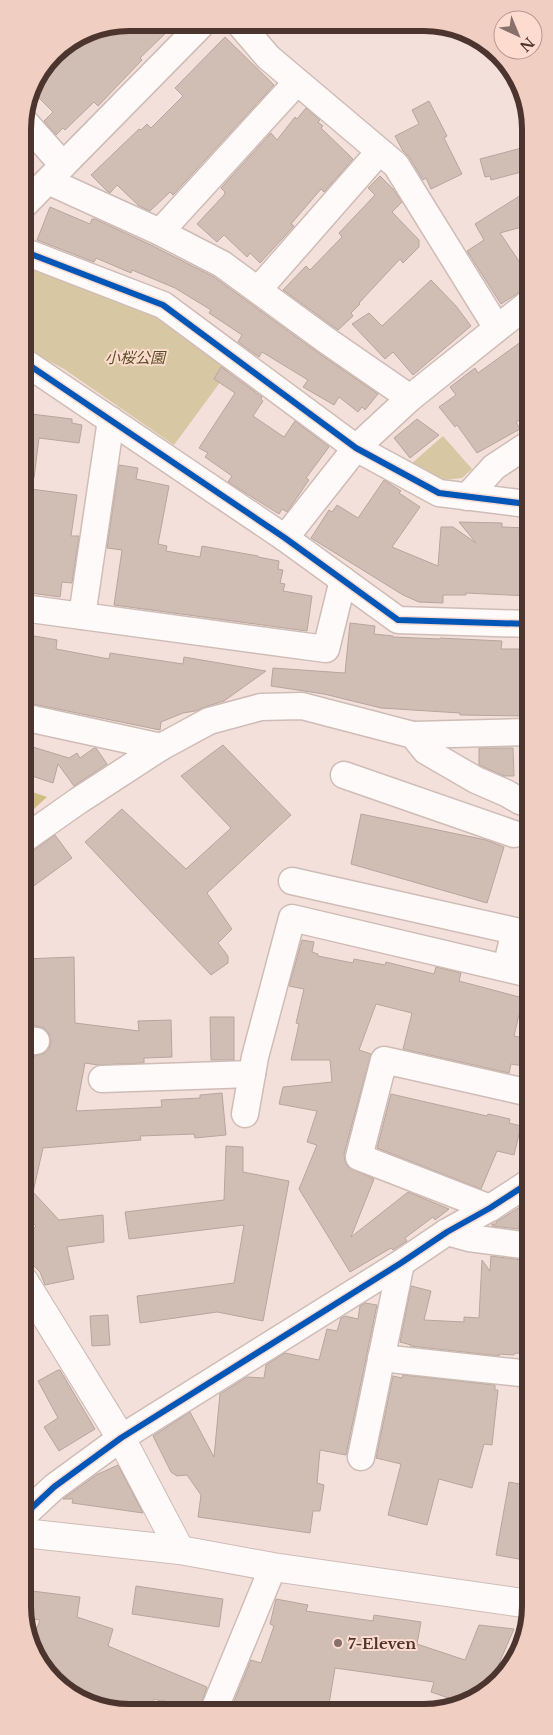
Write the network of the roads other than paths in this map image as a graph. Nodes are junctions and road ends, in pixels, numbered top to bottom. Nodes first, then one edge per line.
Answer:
1 (195, 31) edge
2 (246, 31) edge
3 (297, 82) junction
4 (31, 133) edge
5 (380, 152) junction
6 (56, 173) junction
7 (31, 198) edge
8 (160, 232) junction
9 (31, 254) edge
10 (258, 290) junction
11 (522, 308) edge
12 (497, 328) junction
13 (31, 366) edge
14 (410, 398) junction
15 (111, 420) junction
16 (356, 448) junction
17 (522, 449) edge
18 (467, 496) junction
19 (522, 503) edge
20 (286, 538) junction
21 (343, 580) junction
22 (31, 609) edge
23 (82, 616) junction
24 (522, 624) edge
25 (31, 718) edge
26 (522, 732) edge
27 (414, 735) junction
28 (160, 748) junction
29 (344, 776) dead end
30 (522, 802) edge
31 (31, 834) edge
32 (514, 834) dead end
33 (292, 881) dead end
34 (518, 971) edge
35 (252, 1074) junction
36 (102, 1078) dead end
37 (522, 1091) edge
38 (245, 1114) dead end
39 (522, 1187) edge
40 (490, 1208) junction
41 (447, 1232) junction
42 (522, 1245) edge
43 (400, 1263) junction
44 (31, 1292) edge
45 (381, 1358) junction
46 (522, 1373) edge
47 (121, 1438) junction
48 (360, 1457) dead end
49 (31, 1508) edge
50 (31, 1534) edge
51 (180, 1550) junction
52 (273, 1566) junction
53 (522, 1603) edge
54 (216, 1704) edge

1 - 6 street
2 - 3 street
3 - 5 street
3 - 8 street
4 - 6 street
5 - 10 street
5 - 12 street
6 - 7 street
6 - 8 street
8 - 10 street
9 - 16 street
10 - 14 street
11 - 12 street
12 - 14 street
13 - 15 street
14 - 16 street
15 - 20 street
15 - 23 street
16 - 18 street
16 - 20 street
17 - 18 street
18 - 19 street
20 - 21 street
21 - 23 street
21 - 24 street
22 - 23 street
25 - 28 street
26 - 27 street
27 - 28 street
27 - 30 street
28 - 31 street
29 - 32 street
33 - 34 street
34 - 35 street
35 - 36 street
35 - 38 street
37 - 40 street
39 - 40 street
40 - 41 street
41 - 42 street
41 - 43 street
43 - 45 street
43 - 47 street
44 - 47 street
45 - 46 street
45 - 48 street
47 - 49 street
47 - 51 street
50 - 51 street
51 - 52 street
52 - 53 street
52 - 54 street

